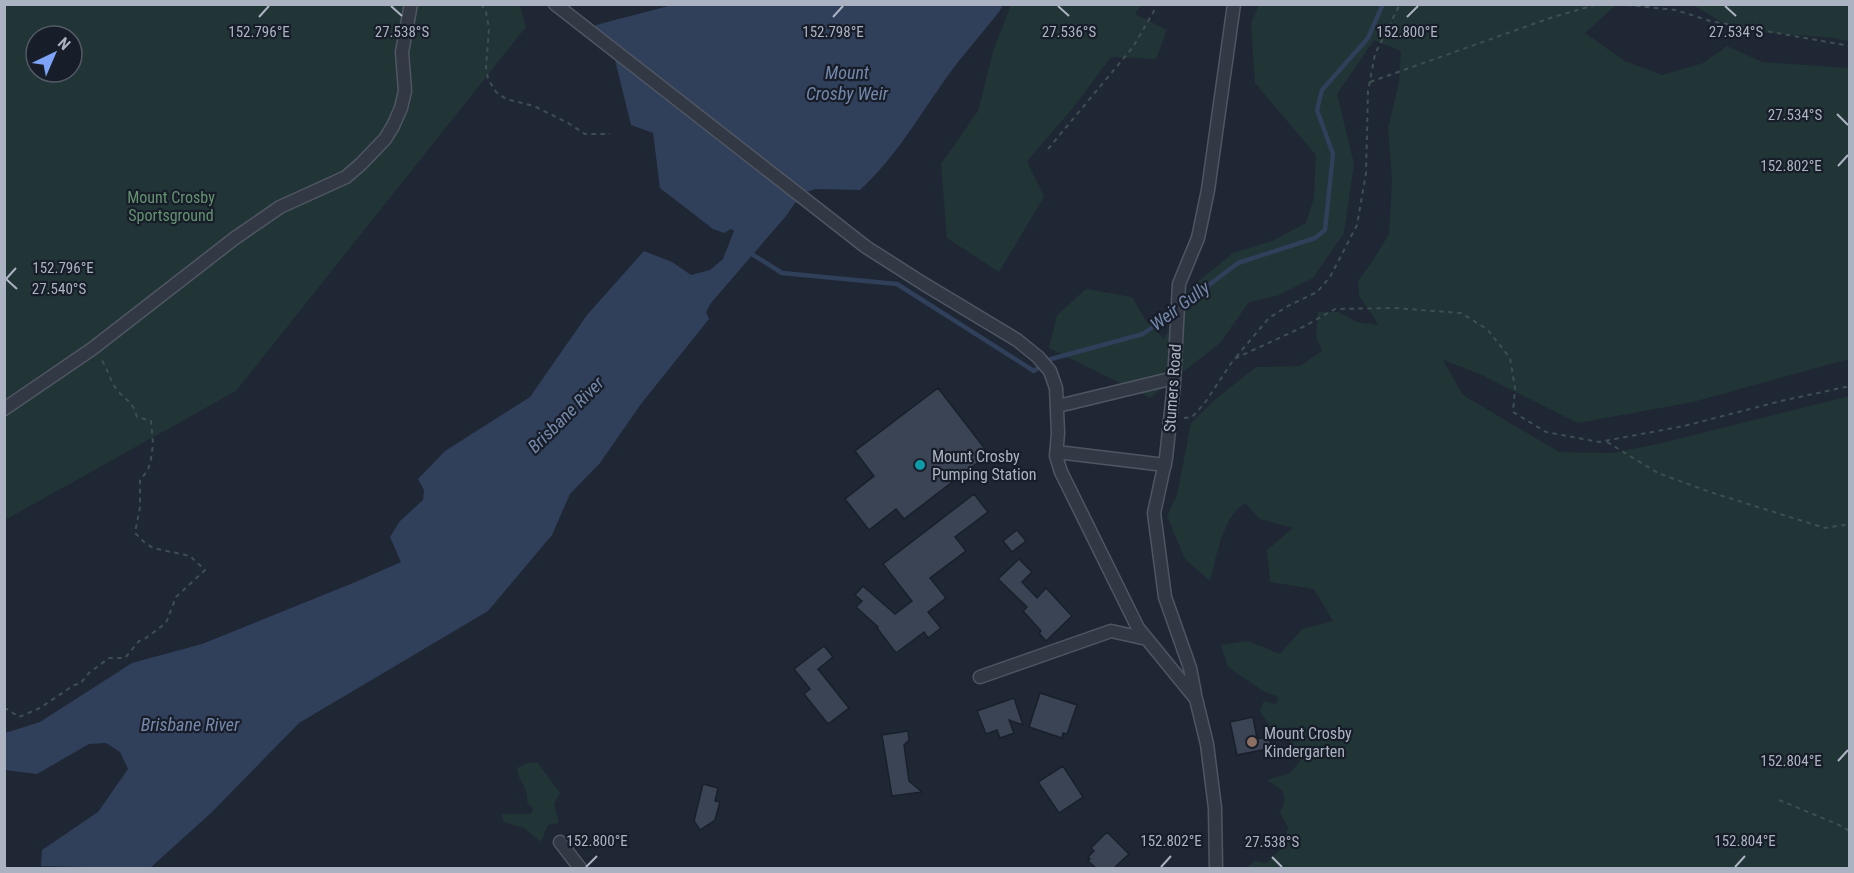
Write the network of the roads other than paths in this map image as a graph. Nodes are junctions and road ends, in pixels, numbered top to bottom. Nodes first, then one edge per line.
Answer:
1 (411, 4) edge
2 (555, 4) edge
3 (1234, 4) edge
4 (1174, 378) junction
5 (1058, 406) junction
6 (4, 409) edge
7 (1057, 452) junction
8 (1165, 465) junction
9 (1148, 639) junction
10 (980, 676) dead end
11 (1196, 699) junction
12 (560, 842) dead end
13 (580, 868) edge
14 (1216, 868) edge

1 - 6 street
2 - 5 street, Stumers Road
3 - 4 street, Stumers Road
4 - 5 street
4 - 8 street, Stumers Road
5 - 7 street, Stumers Road
7 - 8 street
7 - 9 street, Stumers Road
8 - 11 street, Stumers Road
9 - 10 street
9 - 11 street, Stumers Road
11 - 14 street, Stumers Road
12 - 13 street

